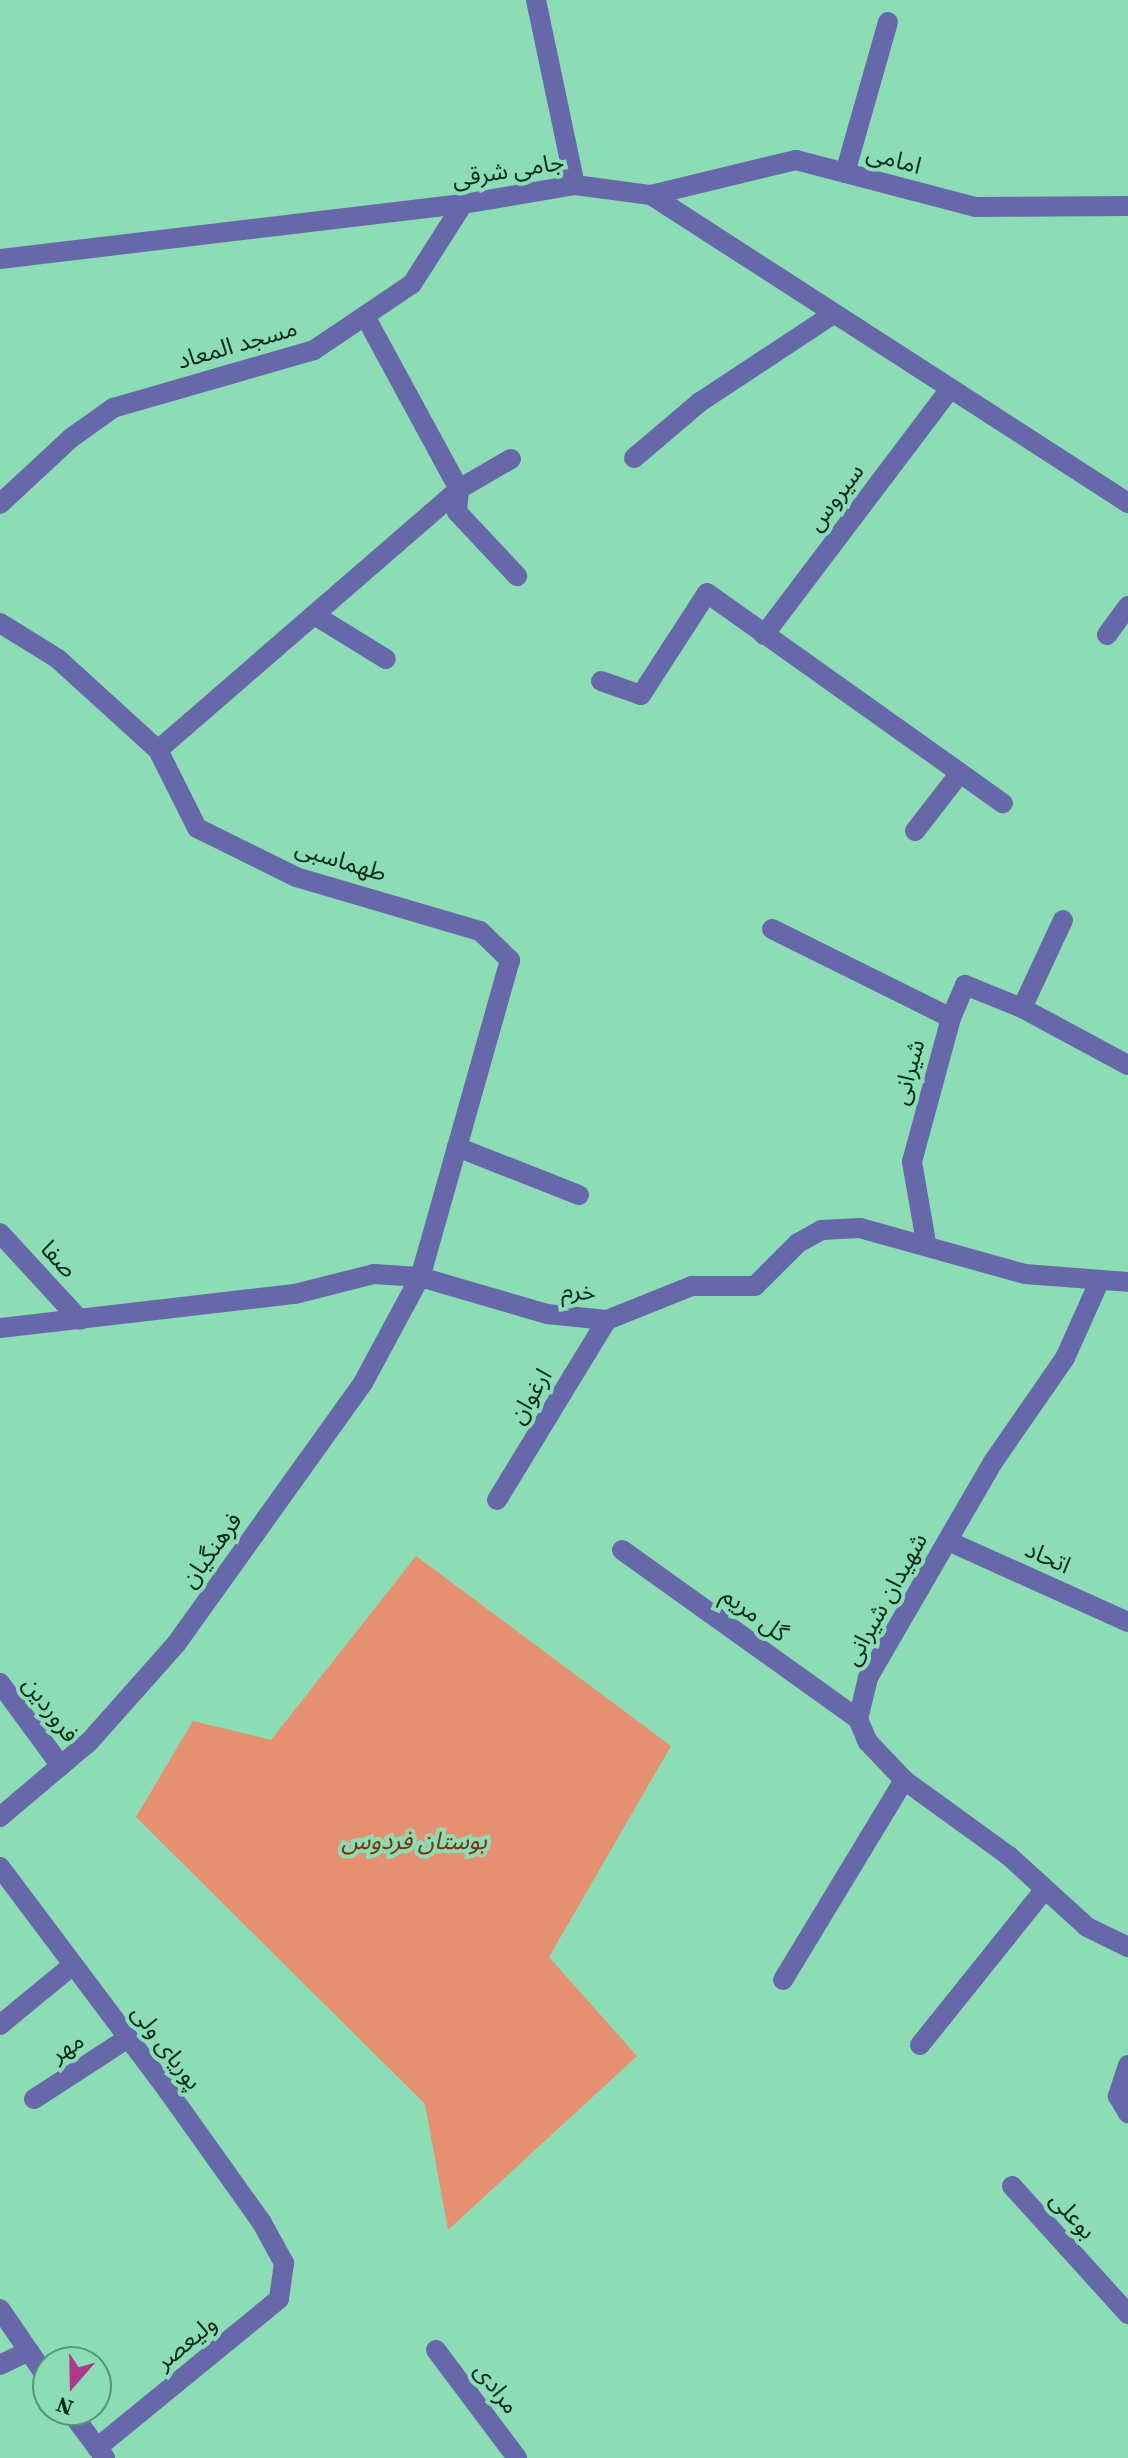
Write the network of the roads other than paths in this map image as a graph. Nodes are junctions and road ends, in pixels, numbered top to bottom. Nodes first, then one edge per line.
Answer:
1 (536, 0) edge
2 (888, 22) dead end
3 (845, 173) junction
4 (575, 185) junction
5 (651, 195) junction
6 (463, 204) junction
7 (1128, 206) edge
8 (0, 259) edge
9 (832, 315) junction
10 (365, 316) junction
11 (949, 390) junction
12 (634, 458) dead end
13 (511, 459) dead end
14 (459, 489) junction
15 (1128, 503) edge
16 (0, 504) edge
17 (517, 576) dead end
18 (1128, 606) edge
19 (316, 616) junction
20 (0, 623) edge
21 (764, 635) junction
22 (1107, 635) dead end
23 (386, 659) dead end
24 (601, 681) dead end
25 (158, 750) junction
26 (960, 773) junction
27 (1003, 803) dead end
28 (915, 831) dead end
29 (1063, 920) dead end
30 (772, 929) dead end
31 (1022, 1008) junction
32 (951, 1018) junction
33 (1128, 1065) edge
34 (457, 1147) junction
35 (579, 1195) dead end
36 (0, 1233) edge
37 (926, 1242) junction
38 (420, 1277) junction
39 (1099, 1282) junction
40 (1128, 1282) edge
41 (80, 1320) junction
42 (607, 1320) junction
43 (0, 1328) edge
44 (497, 1500) dead end
45 (948, 1541) junction
46 (622, 1550) dead end
47 (1128, 1622) edge
48 (0, 1683) edge
49 (858, 1719) junction
50 (61, 1766) junction
51 (904, 1780) junction
52 (0, 1817) edge
53 (0, 1867) edge
54 (1044, 1890) junction
55 (1128, 1947) edge
56 (73, 1965) junction
57 (783, 1980) dead end
58 (0, 2025) edge
59 (128, 2038) junction
60 (920, 2045) dead end
61 (1128, 2065) edge
62 (34, 2099) dead end
63 (1128, 2113) edge
64 (1012, 2186) dead end
65 (284, 2263) joint
66 (0, 2309) edge
67 (1128, 2314) edge
68 (436, 2350) dead end
69 (29, 2351) junction
70 (32, 2355) edge
71 (0, 2365) edge
72 (81, 2426) edge
73 (101, 2453) edge
74 (517, 2458) edge

1 - 4 street
2 - 3 street
3 - 5 street, امامی
3 - 7 street, امامی
4 - 5 street, جامی شرقی
4 - 6 street, جامی شرقی
5 - 9 street, جامی شرقی
6 - 8 street, جامی شرقی
6 - 10 street, مسجد المعاد
9 - 11 street, جامی شرقی
9 - 12 street
10 - 14 street
10 - 16 street, مسجد المعاد
11 - 15 street, جامی شرقی
11 - 21 street, سیروس
13 - 14 street
14 - 17 street
14 - 19 street
18 - 22 street
19 - 23 street
19 - 25 street
20 - 25 street, طهماسبی
21 - 24 street
21 - 26 street
25 - 34 street, طهماسبی
26 - 27 street
26 - 28 street
29 - 31 street
30 - 32 street, شیرانی
31 - 32 street
31 - 33 street
32 - 37 street, شیرانی
34 - 35 street
34 - 38 street, طهماسبی
36 - 41 street, صفا
37 - 39 street, خرم
37 - 42 street, خرم
38 - 41 street, خرم
38 - 42 street, خرم
38 - 50 street, فرهنگیان
39 - 40 street, خرم
39 - 45 street, شهیدان شیرانی
41 - 43 street, خرم
42 - 44 street, ارغوان
45 - 47 street, اتحاد
45 - 49 street, شهیدان شیرانی
46 - 49 street, گل مریم
48 - 50 street, فروردین
49 - 51 street
50 - 52 street, فرهنگیان
51 - 54 street
51 - 57 street
53 - 56 street, پوریای ولی
54 - 55 street
54 - 60 street
56 - 58 street
56 - 59 street, پوریای ولی
59 - 62 street, مهر
59 - 65 street, پوریای ولی
61 - 63 street
64 - 67 street, بوعلی
65 - 73 street, ولیعصر
66 - 69 street
68 - 74 street, مرادی
69 - 70 street
69 - 71 street
72 - 73 street

